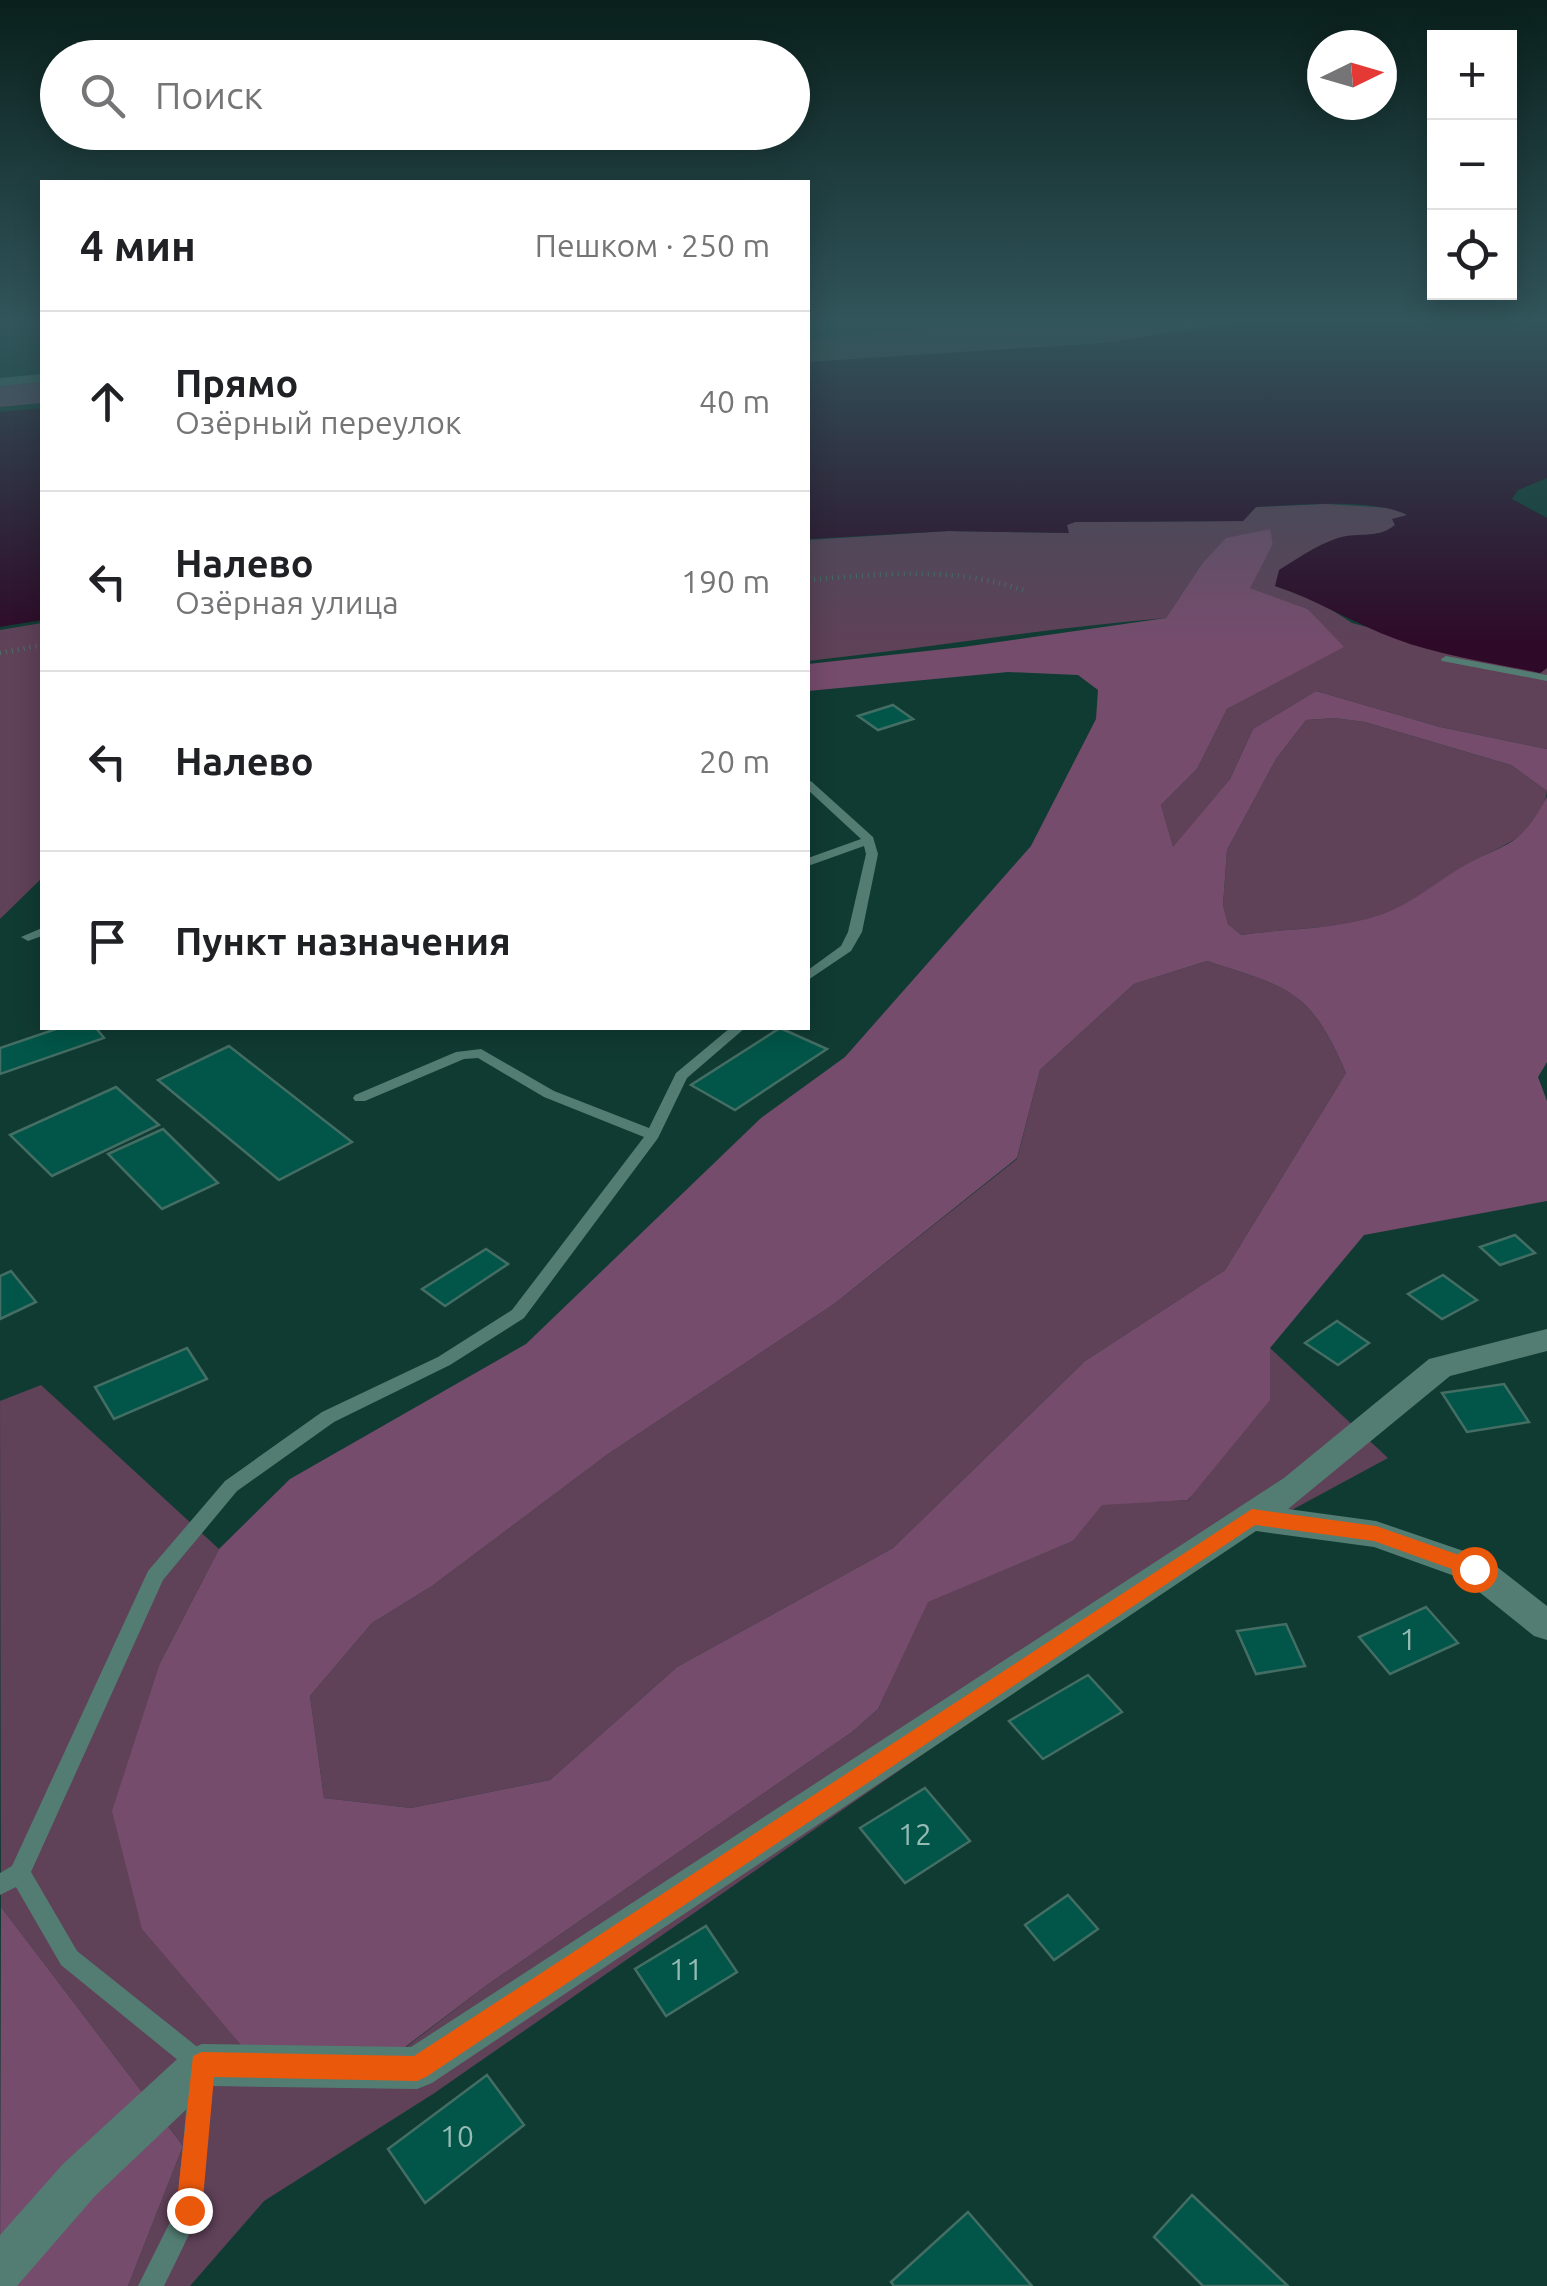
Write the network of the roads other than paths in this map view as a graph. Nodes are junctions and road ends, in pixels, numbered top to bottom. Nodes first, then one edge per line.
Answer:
1 (1446, 659) dead end
2 (1547, 678) edge
3 (810, 786) edge
4 (870, 840) junction
5 (810, 861) edge
6 (810, 975) edge
7 (736, 1030) edge
8 (360, 1098) dead end
9 (653, 1135) junction
10 (1547, 1340) edge
11 (1252, 1517) junction
12 (1547, 1626) edge
13 (10, 1879) edge
14 (202, 2065) junction
15 (0, 2270) edge
16 (151, 2286) edge

1 - 2 lane
3 - 4 lane
4 - 5 lane
4 - 6 lane
7 - 9 lane
8 - 9 lane
9 - 13 lane
10 - 11 street
11 - 12 street
11 - 14 street
13 - 14 lane
14 - 15 street
14 - 16 lane

